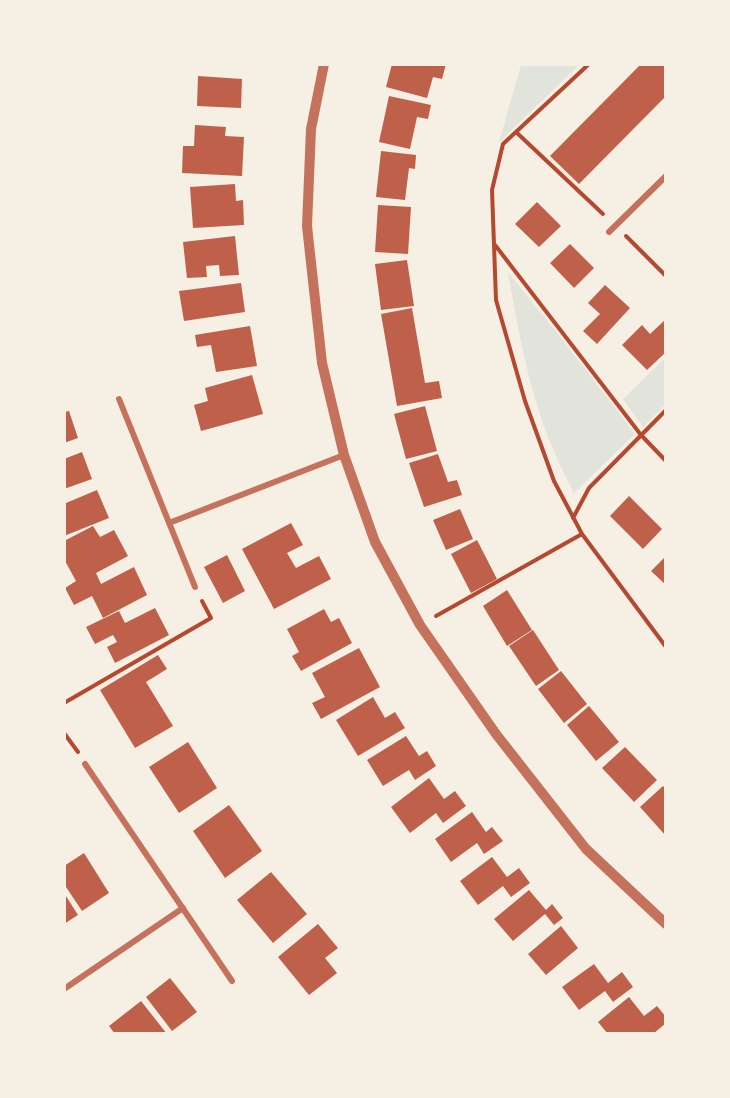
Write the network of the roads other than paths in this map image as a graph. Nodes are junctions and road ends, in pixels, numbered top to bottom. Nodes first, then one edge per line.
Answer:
1 (324, 64) edge
2 (666, 176) edge
3 (609, 232) dead end
4 (119, 399) dead end
5 (344, 456) junction
6 (169, 523) junction
7 (195, 587) dead end
8 (85, 764) dead end
9 (183, 908) junction
10 (666, 924) edge
11 (232, 981) dead end
12 (64, 988) edge

1 - 5 street
2 - 3 street
4 - 6 street
5 - 6 street
5 - 10 street
6 - 7 street
8 - 9 street
9 - 11 street
9 - 12 street

